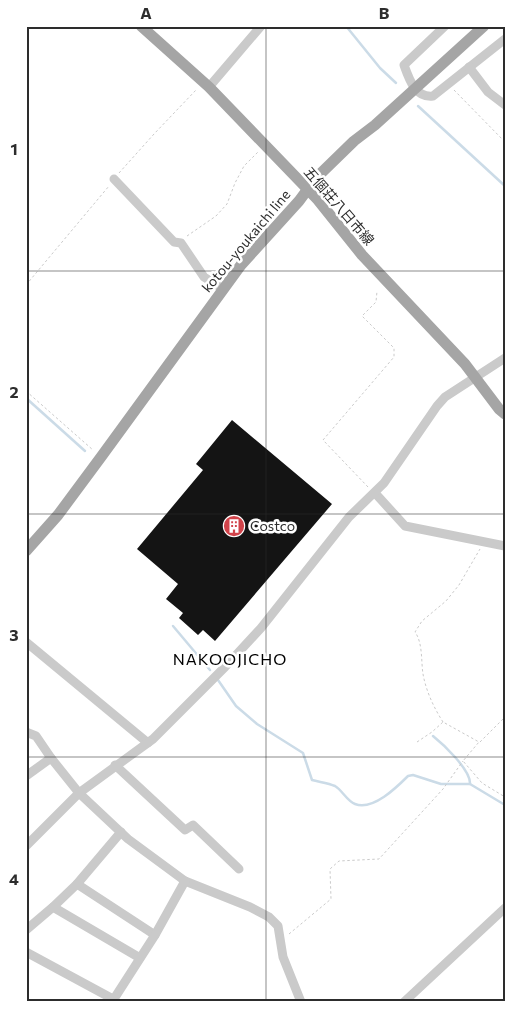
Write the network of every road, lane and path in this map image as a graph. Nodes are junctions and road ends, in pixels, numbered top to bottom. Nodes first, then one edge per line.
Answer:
1 (141, 26) edge
2 (261, 26) edge
3 (445, 26) edge
4 (484, 26) edge
5 (505, 39) edge
6 (469, 67) junction
7 (449, 84) junction
8 (209, 88) junction
9 (414, 89) junction
10 (505, 105) edge
11 (505, 142) edge
12 (265, 144) junction
13 (114, 179) dead end
14 (307, 190) junction
15 (176, 243) junction
16 (223, 290) junction
17 (376, 290) dead end
18 (505, 358) edge
19 (476, 378) junction
20 (26, 391) edge
21 (505, 414) edge
22 (101, 457) junction
23 (372, 491) junction
24 (483, 542) junction
25 (505, 546) edge
26 (26, 551) edge
27 (26, 642) edge
28 (505, 717) edge
29 (443, 722) junction
30 (26, 732) edge
31 (417, 742) dead end
32 (480, 742) junction
33 (148, 743) junction
34 (50, 758) junction
35 (463, 761) junction
36 (115, 765) junction
37 (26, 776) edge
38 (79, 793) junction
39 (505, 797) edge
40 (121, 832) junction
41 (26, 846) edge
42 (239, 869) dead end
43 (185, 881) junction
44 (77, 884) junction
45 (53, 907) junction
46 (505, 908) edge
47 (26, 930) edge
48 (155, 935) junction
49 (281, 941) junction
50 (26, 952) edge
51 (140, 958) junction
52 (112, 1000) edge
53 (301, 1002) edge
54 (404, 1002) edge

1 - 8 main road, 五個荘八日市線
2 - 8 street
3 - 9 street
4 - 9 main road, kotou-youkaichi line
5 - 6 street
6 - 7 street
6 - 10 street
7 - 9 street
7 - 11 path
8 - 12 main road, 五個荘八日市線
9 - 14 main road, kotou-youkaichi line
12 - 14 main road, 五個荘八日市線
12 - 15 path
13 - 15 street
14 - 16 main road, kotou-youkaichi line
14 - 19 main road, 五個荘八日市線
15 - 16 street
16 - 22 main road, kotou-youkaichi line
17 - 23 path
18 - 19 street
19 - 21 main road, 五個荘八日市線
19 - 23 street
20 - 22 path
22 - 26 main road, kotou-youkaichi line
23 - 24 street
23 - 33 street
24 - 25 street
24 - 29 path
27 - 33 street
28 - 32 path
29 - 31 path
29 - 32 path
30 - 34 street
32 - 35 path
33 - 36 street
34 - 37 street
34 - 38 street
35 - 39 path
35 - 49 path
36 - 38 street
36 - 42 street
38 - 40 street
38 - 41 street
40 - 43 street
40 - 44 street
43 - 48 street
43 - 49 street
44 - 45 street
44 - 48 street
45 - 47 street
45 - 51 street
46 - 54 street
48 - 51 street
49 - 53 street
50 - 52 street
51 - 52 street

